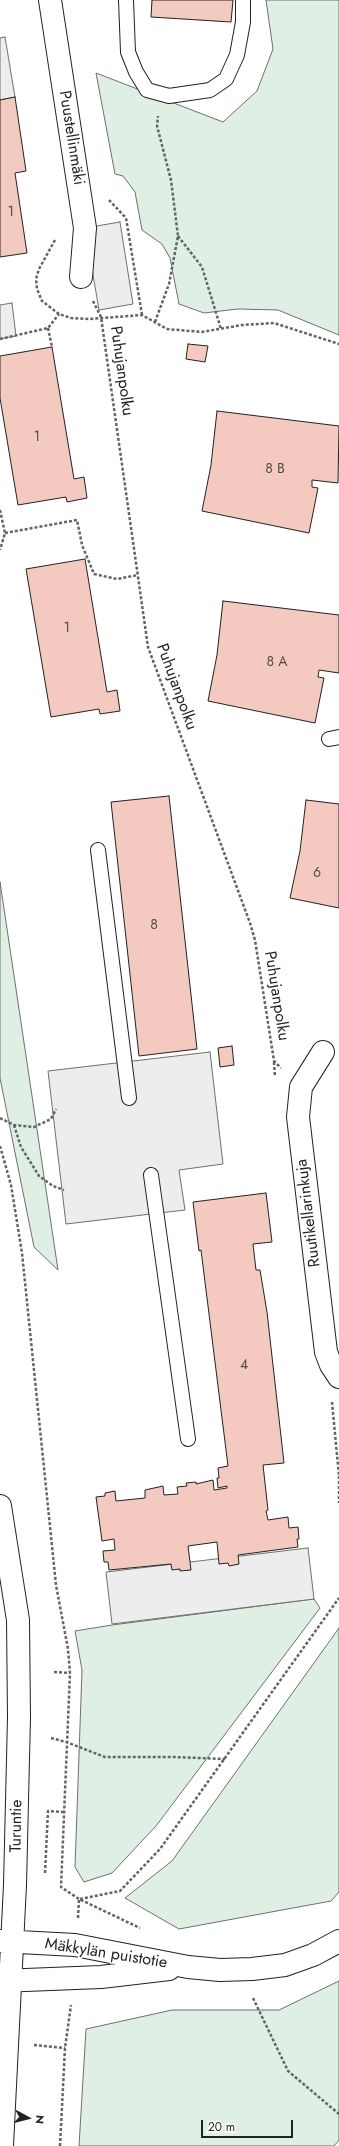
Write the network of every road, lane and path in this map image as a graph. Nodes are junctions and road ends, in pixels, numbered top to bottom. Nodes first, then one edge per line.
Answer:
1 (50, 0) edge
2 (126, 0) edge
3 (243, 0) edge
4 (160, 94) junction
5 (178, 236) junction
6 (81, 276) joint
7 (59, 314) dead end
8 (101, 318) junction
9 (155, 322) junction
10 (48, 328) junction
11 (221, 329) junction
12 (0, 339) edge
13 (339, 344) edge
14 (52, 347) dead end
15 (0, 510) edge
16 (4, 533) junction
17 (0, 550) edge
18 (138, 575) junction
19 (98, 850) dead end
20 (323, 1052) dead end
21 (301, 1087) junction
22 (129, 1098) dead end
23 (56, 1109) dead end
24 (0, 1118) edge
25 (14, 1125) junction
26 (0, 1146) edge
27 (151, 1175) dead end
28 (64, 1190) dead end
29 (339, 1377) edge
30 (332, 1402) dead end
31 (188, 1439) dead end
32 (339, 1476) edge
33 (339, 1503) edge
34 (0, 1506) edge
35 (339, 1598) edge
36 (54, 1672) dead end
37 (70, 1673) junction
38 (51, 1738) dead end
39 (66, 1742) junction
40 (225, 1759) junction
41 (63, 1812) junction
42 (44, 1879) dead end
43 (79, 1899) junction
44 (145, 1931) dead end
45 (6, 1941) edge
46 (339, 1941) edge
47 (188, 1967) junction
48 (5, 1982) edge
49 (253, 1998) dead end
50 (65, 2048) dead end
51 (339, 2114) edge
52 (2, 2146) edge
53 (60, 2146) edge

1 - 6 main road, Puustellinmäki
2 - 4 lane
3 - 4 lane
4 - 5 path
5 - 9 path
5 - 11 path
6 - 8 path, Puhujanpolku
7 - 10 path
8 - 9 path
8 - 18 path, Puhujanpolku
9 - 11 path
10 - 12 path
10 - 14 path
11 - 13 path
15 - 16 path
16 - 17 path
16 - 18 path
18 - 21 path, Puhujanpolku
19 - 22 lane
20 - 21 main road, Ruutikellarinkuja
21 - 29 main road, Ruutikellarinkuja
23 - 25 path
24 - 25 path
25 - 28 path
26 - 37 path
27 - 31 lane
30 - 32 path
32 - 33 path
34 - 45 main road, Turuntie
35 - 40 path
36 - 37 path
37 - 39 path
38 - 39 path
39 - 40 path
39 - 41 path
40 - 43 path
41 - 42 path
41 - 43 path
43 - 44 path
45 - 47 main road, Mäkkylän puistotie
45 - 48 main road, Turuntie
46 - 47 main road, Mäkkylän puistotie
47 - 48 main road, Mäkkylän puistotie
48 - 52 main road, Turuntie
49 - 51 path
50 - 53 path

